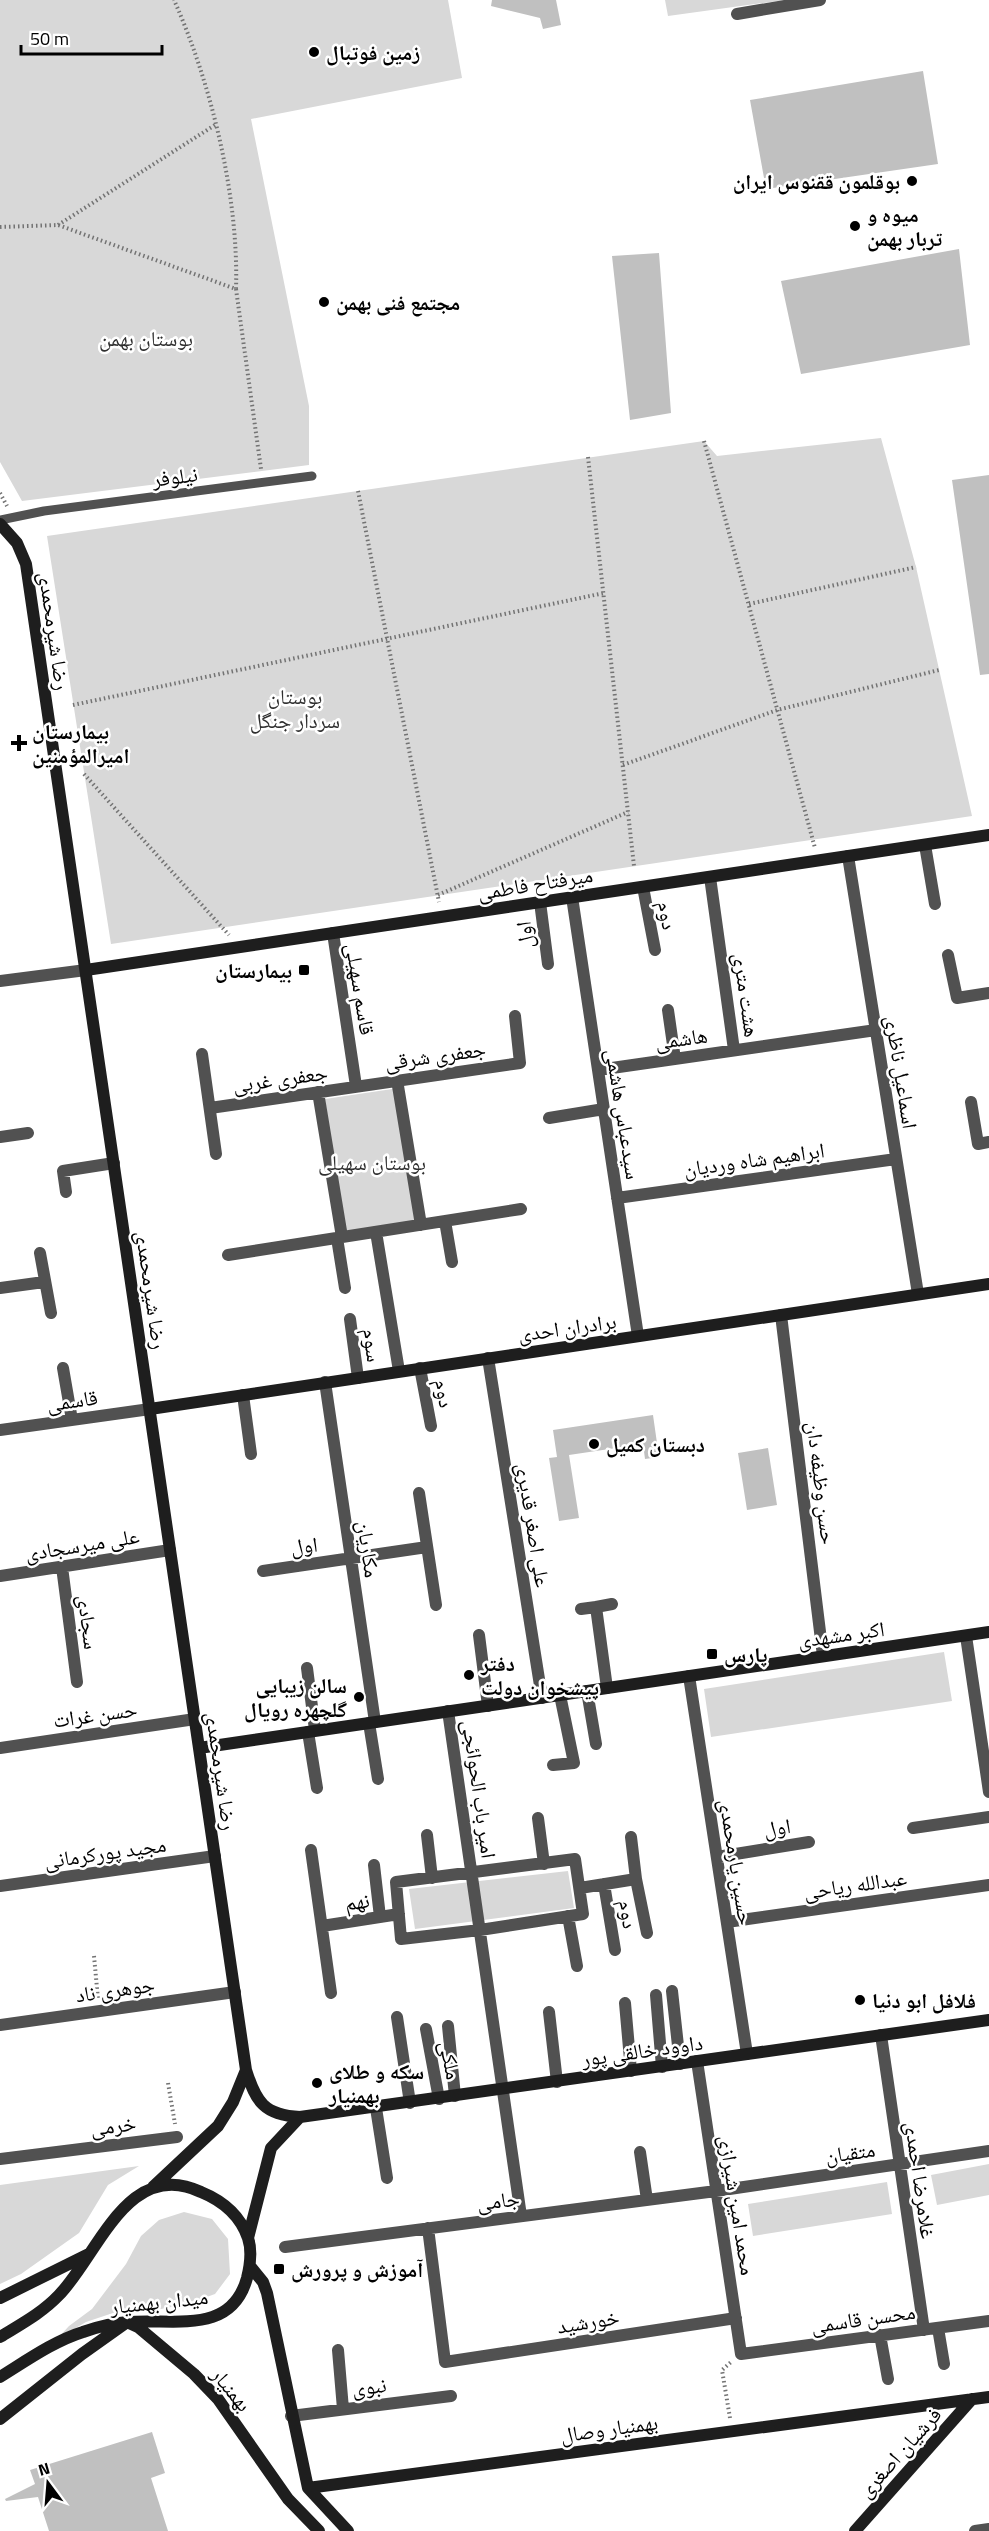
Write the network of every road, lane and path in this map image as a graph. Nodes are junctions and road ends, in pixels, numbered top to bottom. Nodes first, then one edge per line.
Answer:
1 (174, 0) edge
2 (820, 0) edge
3 (737, 14) dead end
4 (215, 125) junction
5 (58, 225) junction
6 (0, 226) edge
7 (236, 289) junction
8 (704, 441) dead end
9 (588, 458) dead end
10 (312, 476) dead end
11 (262, 483) junction
12 (358, 491) dead end
13 (0, 522) edge
14 (916, 567) dead end
15 (603, 593) junction
16 (748, 604) junction
17 (387, 639) junction
18 (939, 670) dead end
19 (73, 705) dead end
20 (777, 710) junction
21 (623, 765) junction
22 (84, 774) dead end
23 (628, 812) junction
24 (989, 835) edge
25 (925, 845) junction
26 (848, 856) junction
27 (819, 861) junction
28 (634, 866) dead end
29 (710, 877) junction
30 (643, 887) junction
31 (438, 896) junction
32 (572, 897) junction
33 (540, 902) junction
34 (935, 904) dead end
35 (442, 917) junction
36 (333, 933) junction
37 (240, 947) junction
38 (655, 950) dead end
39 (948, 955) dead end
40 (548, 964) dead end
41 (86, 970) junction
42 (0, 981) edge
43 (989, 993) edge
44 (668, 1010) dead end
45 (514, 1016) dead end
46 (876, 1030) junction
47 (734, 1050) junction
48 (202, 1054) dead end
49 (675, 1059) junction
50 (598, 1070) junction
51 (397, 1080) junction
52 (356, 1086) junction
53 (318, 1092) junction
54 (971, 1102) dead end
55 (210, 1108) junction
56 (604, 1109) junction
57 (549, 1118) dead end
58 (28, 1133) dead end
59 (0, 1137) edge
60 (983, 1143) edge
61 (216, 1154) dead end
62 (896, 1159) junction
63 (114, 1163) junction
64 (66, 1192) dead end
65 (618, 1198) junction
66 (521, 1209) dead end
67 (445, 1221) junction
68 (421, 1225) junction
69 (376, 1232) junction
70 (340, 1237) junction
71 (40, 1253) dead end
72 (228, 1255) dead end
73 (452, 1262) dead end
74 (44, 1282) junction
75 (989, 1284) edge
76 (0, 1288) edge
77 (345, 1288) dead end
78 (918, 1294) junction
79 (51, 1313) dead end
80 (781, 1315) junction
81 (350, 1318) dead end
82 (638, 1336) junction
83 (488, 1358) junction
84 (63, 1368) dead end
85 (420, 1368) junction
86 (399, 1371) junction
87 (358, 1378) junction
88 (325, 1382) junction
89 (243, 1395) junction
90 (150, 1408) junction
91 (72, 1420) junction
92 (431, 1426) dead end
93 (0, 1430) edge
94 (251, 1454) dead end
95 (419, 1493) dead end
96 (427, 1547) junction
97 (170, 1550) junction
98 (351, 1559) junction
99 (62, 1567) junction
100 (263, 1570) dead end
101 (0, 1576) edge
102 (612, 1604) dead end
103 (436, 1605) dead end
104 (596, 1607) junction
105 (581, 1609) dead end
106 (989, 1632) edge
107 (479, 1635) dead end
108 (966, 1636) junction
109 (824, 1656) junction
110 (308, 1668) dead end
111 (689, 1676) junction
112 (77, 1682) dead end
113 (608, 1688) junction
114 (587, 1691) junction
115 (560, 1695) junction
116 (542, 1698) junction
117 (488, 1706) junction
118 (448, 1711) junction
119 (195, 1719) junction
120 (372, 1722) junction
121 (312, 1731) junction
122 (596, 1744) dead end
123 (0, 1748) edge
124 (199, 1748) junction
125 (554, 1766) dead end
126 (378, 1779) dead end
127 (317, 1788) dead end
128 (989, 1792) edge
129 (989, 1817) edge
130 (538, 1818) dead end
131 (913, 1828) dead end
132 (427, 1835) dead end
133 (631, 1837) dead end
134 (809, 1842) dead end
135 (311, 1850) dead end
136 (215, 1856) junction
137 (717, 1857) junction
138 (543, 1864) junction
139 (375, 1865) dead end
140 (472, 1873) junction
141 (432, 1878) junction
142 (636, 1879) junction
143 (604, 1884) junction
144 (989, 1885) edge
145 (0, 1886) edge
146 (580, 1888) junction
147 (399, 1914) junction
148 (380, 1917) junction
149 (568, 1917) junction
150 (727, 1922) junction
151 (322, 1926) junction
152 (480, 1930) junction
153 (647, 1933) dead end
154 (615, 1950) dead end
155 (93, 1956) dead end
156 (577, 1966) dead end
157 (672, 1991) dead end
158 (235, 1992) junction
159 (332, 1993) dead end
160 (656, 1995) dead end
161 (625, 2003) dead end
162 (99, 2011) junction
163 (549, 2012) dead end
164 (397, 2018) dead end
165 (989, 2020) edge
166 (0, 2025) edge
167 (448, 2026) dead end
168 (426, 2029) dead end
169 (881, 2035) junction
170 (747, 2054) junction
171 (697, 2061) junction
172 (680, 2064) junction
173 (662, 2067) junction
174 (246, 2070) junction
175 (631, 2071) junction
176 (557, 2082) junction
177 (168, 2083) dead end
178 (504, 2089) junction
179 (455, 2096) junction
180 (439, 2098) junction
181 (410, 2103) junction
182 (376, 2108) junction
183 (300, 2117) junction
184 (177, 2137) joint
185 (989, 2151) edge
186 (640, 2152) dead end
187 (0, 2159) edge
188 (899, 2164) junction
189 (387, 2178) dead end
190 (152, 2188) junction
191 (717, 2191) junction
192 (647, 2200) junction
193 (521, 2216) junction
194 (428, 2228) junction
195 (248, 2238) junction
196 (285, 2247) dead end
197 (90, 2254) junction
198 (250, 2266) junction
199 (0, 2298) edge
200 (736, 2318) junction
201 (989, 2320) edge
202 (127, 2322) junction
203 (938, 2328) junction
204 (924, 2330) junction
205 (880, 2335) junction
206 (0, 2337) edge
207 (338, 2350) dead end
208 (741, 2354) junction
209 (944, 2364) dead end
210 (0, 2377) edge
211 (888, 2379) dead end
212 (451, 2396) dead end
213 (989, 2397) edge
214 (972, 2399) junction
215 (989, 2406) edge
216 (343, 2409) junction
217 (291, 2416) junction
218 (0, 2419) edge
219 (733, 2431) junction
220 (308, 2488) junction
221 (989, 2529) edge
222 (319, 2531) edge
223 (348, 2531) edge
224 (855, 2531) edge
225 (975, 2531) edge

1 - 4 path
2 - 3 street
4 - 5 path
4 - 7 path
5 - 6 path
5 - 7 path
7 - 11 path
8 - 16 path
9 - 15 path
10 - 11 lane, نیلوفر
11 - 13 lane, نیلوفر
12 - 17 path
13 - 41 street, رضا شیرمحمدی
14 - 16 path
15 - 17 path
15 - 21 path
16 - 20 path
17 - 19 path
17 - 31 path
18 - 20 path
20 - 21 path
20 - 27 path
21 - 23 path
22 - 37 path
23 - 28 path
23 - 31 path
24 - 25 street, میرفتاح فاطمی
25 - 26 street, میرفتاح فاطمی
25 - 34 street
26 - 27 street, میرفتاح فاطمی
26 - 46 street, اسماعیل ناظری
27 - 29 street, میرفتاح فاطمی
29 - 30 street, میرفتاح فاطمی
29 - 47 street, هشت متری
30 - 32 street, میرفتاح فاطمی
30 - 38 street, دوم
31 - 35 path
32 - 33 street, میرفتاح فاطمی
32 - 50 street, سیدعباس هاشمی
33 - 35 street, میرفتاح فاطمی
33 - 40 street, اول
35 - 36 street, میرفتاح فاطمی
36 - 37 street, میرفتاح فاطمی
36 - 52 street, قاسم سهیلی
37 - 41 street, میرفتاح فاطمی
39 - 43 street
41 - 42 street
41 - 63 street, رضا شیرمحمدی
44 - 49 street
45 - 51 street, جعفری شرقی
46 - 47 street, هشت متری
46 - 62 street, اسماعیل ناظری
47 - 49 street, هاشمی
48 - 55 street
49 - 50 street, هاشمی
50 - 56 street, سیدعباس هاشمی
51 - 52 street, جعفری شرقی
51 - 68 street
52 - 53 street, جعفری غربی
53 - 55 street, جعفری غربی
53 - 70 street
54 - 60 street
55 - 61 street
56 - 57 street
56 - 65 street, سیدعباس هاشمی
58 - 59 street
62 - 65 street, ابراهیم شاه وردیان
62 - 78 street, اسماعیل ناظری
63 - 64 street
63 - 90 street, رضا شیرمحمدی
65 - 82 street, سیدعباس هاشمی
66 - 67 street
67 - 68 street
67 - 73 street
68 - 69 street
69 - 70 street
69 - 86 street
70 - 72 street
70 - 77 street
71 - 74 street
74 - 76 street
74 - 79 street
75 - 78 street, برادران احدی
78 - 80 street, برادران احدی
80 - 82 street, برادران احدی
80 - 109 street, حسن وظیفه دان
81 - 87 street, سوم
82 - 83 street, برادران احدی
83 - 85 street, برادران احدی
83 - 116 street, علی اصغر قدیری
84 - 91 street
85 - 86 street, برادران احدی
85 - 92 street, دوم
86 - 87 street, برادران احدی
87 - 88 street, برادران احدی
88 - 89 street, برادران احدی
88 - 98 street, مکاریان
89 - 90 street, برادران احدی
89 - 94 street
90 - 91 street, قاسمی
90 - 97 street, رضا شیرمحمدی
91 - 93 street, قاسمی
95 - 96 street
96 - 98 street
96 - 103 street
97 - 99 street, علی میرسجادی
97 - 119 street, رضا شیرمحمدی
98 - 100 street, اول
98 - 120 street, مکاریان
99 - 101 street, علی میرسجادی
99 - 112 street, سجادی
102 - 104 street
104 - 105 street
104 - 113 street
106 - 108 street, اکبر مشهدی
107 - 117 street
108 - 109 street, اکبر مشهدی
108 - 128 street
109 - 111 street, اکبر مشهدی
110 - 121 street
111 - 113 street, اکبر مشهدی
111 - 137 street, حسین یارمحمدی
113 - 114 street, اکبر مشهدی
114 - 115 street, اکبر مشهدی
114 - 122 street
115 - 116 street, اکبر مشهدی
115 - 125 street
116 - 117 street, اکبر مشهدی
117 - 118 street, اکبر مشهدی
118 - 120 street, اکبر مشهدی
118 - 140 street, امیر باب الحوائجی
119 - 123 street, حسن غرات
119 - 124 street, رضا شیرمحمدی
120 - 121 street, اکبر مشهدی
120 - 126 street, مکاریان
121 - 124 street, اکبر مشهدی
121 - 127 street
124 - 136 street, رضا شیرمحمدی
129 - 131 street
130 - 138 street
132 - 141 street
133 - 142 street
134 - 137 street, اول
135 - 151 street
136 - 145 street, مجید پورکرمانی
136 - 158 street, رضا شیرمحمدی
137 - 150 street, حسین یارمحمدی
138 - 140 street
138 - 146 street
139 - 148 street
140 - 141 street
140 - 152 street, امیر باب الحوائجی
141 - 147 street
142 - 143 street
142 - 153 street
143 - 146 street
143 - 154 street, دوم
144 - 150 street, عبدالله ریاحی
146 - 149 street
147 - 148 street, نهم
147 - 152 street
148 - 151 street, نهم
149 - 152 street
149 - 156 street
150 - 170 street, حسین یارمحمدی
151 - 159 street
152 - 178 street
155 - 162 path
157 - 172 street
158 - 162 street, جوهری ناد
158 - 174 street, رضا شیرمحمدی
160 - 173 street
161 - 175 street
162 - 166 street, جوهری ناد
163 - 176 street
164 - 181 street
165 - 169 street, داوود خالقی پور
167 - 179 street
168 - 180 street, ملکی
169 - 170 street, داوود خالقی پور
169 - 188 street, غلامرضا احمدی
170 - 171 street, داوود خالقی پور
171 - 172 street, داوود خالقی پور
171 - 191 street, محمد امین شیرازی
172 - 173 street, داوود خالقی پور
173 - 175 street, داوود خالقی پور
174 - 183 street, رضا شیرمحمدی
174 - 190 street
175 - 176 street, داوود خالقی پور
176 - 178 street, داوود خالقی پور
177 - 184 path
178 - 179 street, داوود خالقی پور
178 - 193 street
179 - 180 street, داوود خالقی پور
180 - 181 street, داوود خالقی پور
181 - 182 street, داوود خالقی پور
182 - 183 street, داوود خالقی پور
182 - 189 street
183 - 195 street
184 - 187 street, خرمی
185 - 188 street, متقیان
186 - 192 street
188 - 191 street, متقیان
188 - 204 street, غلامرضا احمدی
190 - 195 street, میدان بهمنیار
190 - 197 street, میدان بهمنیار
191 - 192 street, جامی
191 - 200 street, محمد امین شیرازی
192 - 193 street, جامی
193 - 194 street, جامی
194 - 196 street, جامی
194 - 200 street, خورشید
195 - 198 street, میدان بهمنیار
197 - 199 street
197 - 206 street, میدان بهمنیار
198 - 202 street, میدان بهمنیار
198 - 217 street, بهمنیار
200 - 208 street, محمد امین شیرازی
201 - 203 street, محسن قاسمی
202 - 210 street, میدان بهمنیار
202 - 218 street
202 - 222 street, بهمنیار
203 - 204 street, محسن قاسمی
203 - 209 street
204 - 205 street, محسن قاسمی
205 - 208 street, محسن قاسمی
205 - 211 street
207 - 216 street
208 - 219 path
212 - 216 street, نبوی
213 - 214 street, بهمنیار وصال
214 - 215 street
214 - 219 street, بهمنیار وصال
214 - 224 street, فرشیان اصغری
216 - 217 street, نبوی
217 - 220 street, بهمنیار
219 - 220 street, بهمنیار وصال
220 - 223 street
221 - 225 street

